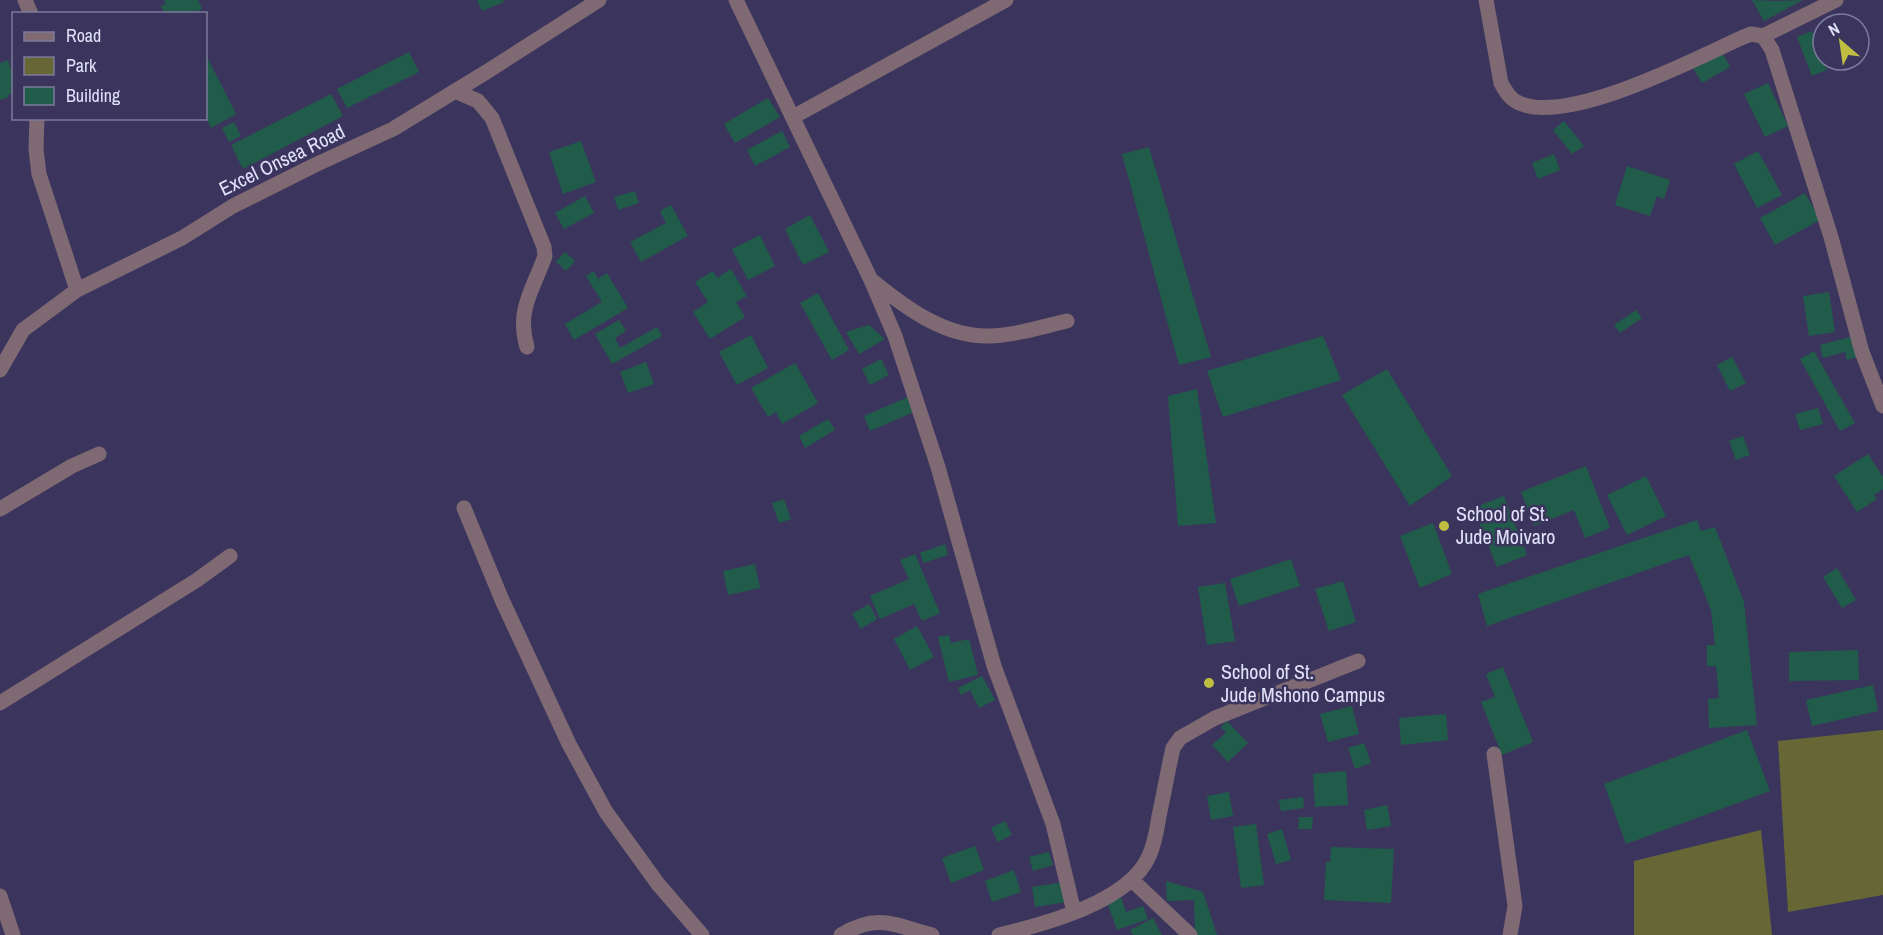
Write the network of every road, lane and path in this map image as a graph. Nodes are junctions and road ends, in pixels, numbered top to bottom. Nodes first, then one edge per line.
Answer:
1 (599, 0) edge
2 (736, 0) edge
3 (1006, 0) edge
4 (1486, 0) edge
5 (1836, 0) edge
6 (1819, 4) edge
7 (1763, 36) junction
8 (455, 92) junction
9 (793, 117) junction
10 (37, 120) edge
11 (871, 280) junction
12 (77, 290) junction
13 (1067, 321) dead end
14 (527, 347) dead end
15 (0, 370) edge
16 (1883, 406) edge
17 (99, 454) dead end
18 (464, 508) dead end
19 (0, 509) edge
20 (231, 556) dead end
21 (1358, 661) dead end
22 (0, 703) edge
23 (1494, 754) dead end
24 (1132, 880) junction
25 (0, 896) edge
26 (1074, 912) junction
27 (13, 935) edge
28 (702, 935) edge
29 (841, 935) edge
30 (932, 935) edge
31 (999, 935) edge
32 (1190, 935) edge
33 (1510, 935) edge

1 - 8 street, Excel Onsea Road
2 - 9 street
3 - 9 street
4 - 7 street
5 - 6 street
6 - 7 street
7 - 16 street
8 - 12 street, Excel Onsea Road
8 - 14 street
9 - 11 street
10 - 12 street
11 - 13 street
11 - 26 street
12 - 15 street, Excel Onsea Road
17 - 19 street
18 - 28 street
20 - 22 street
21 - 24 street
23 - 33 street
24 - 26 street
24 - 32 street
25 - 27 street
26 - 31 street
29 - 30 street

